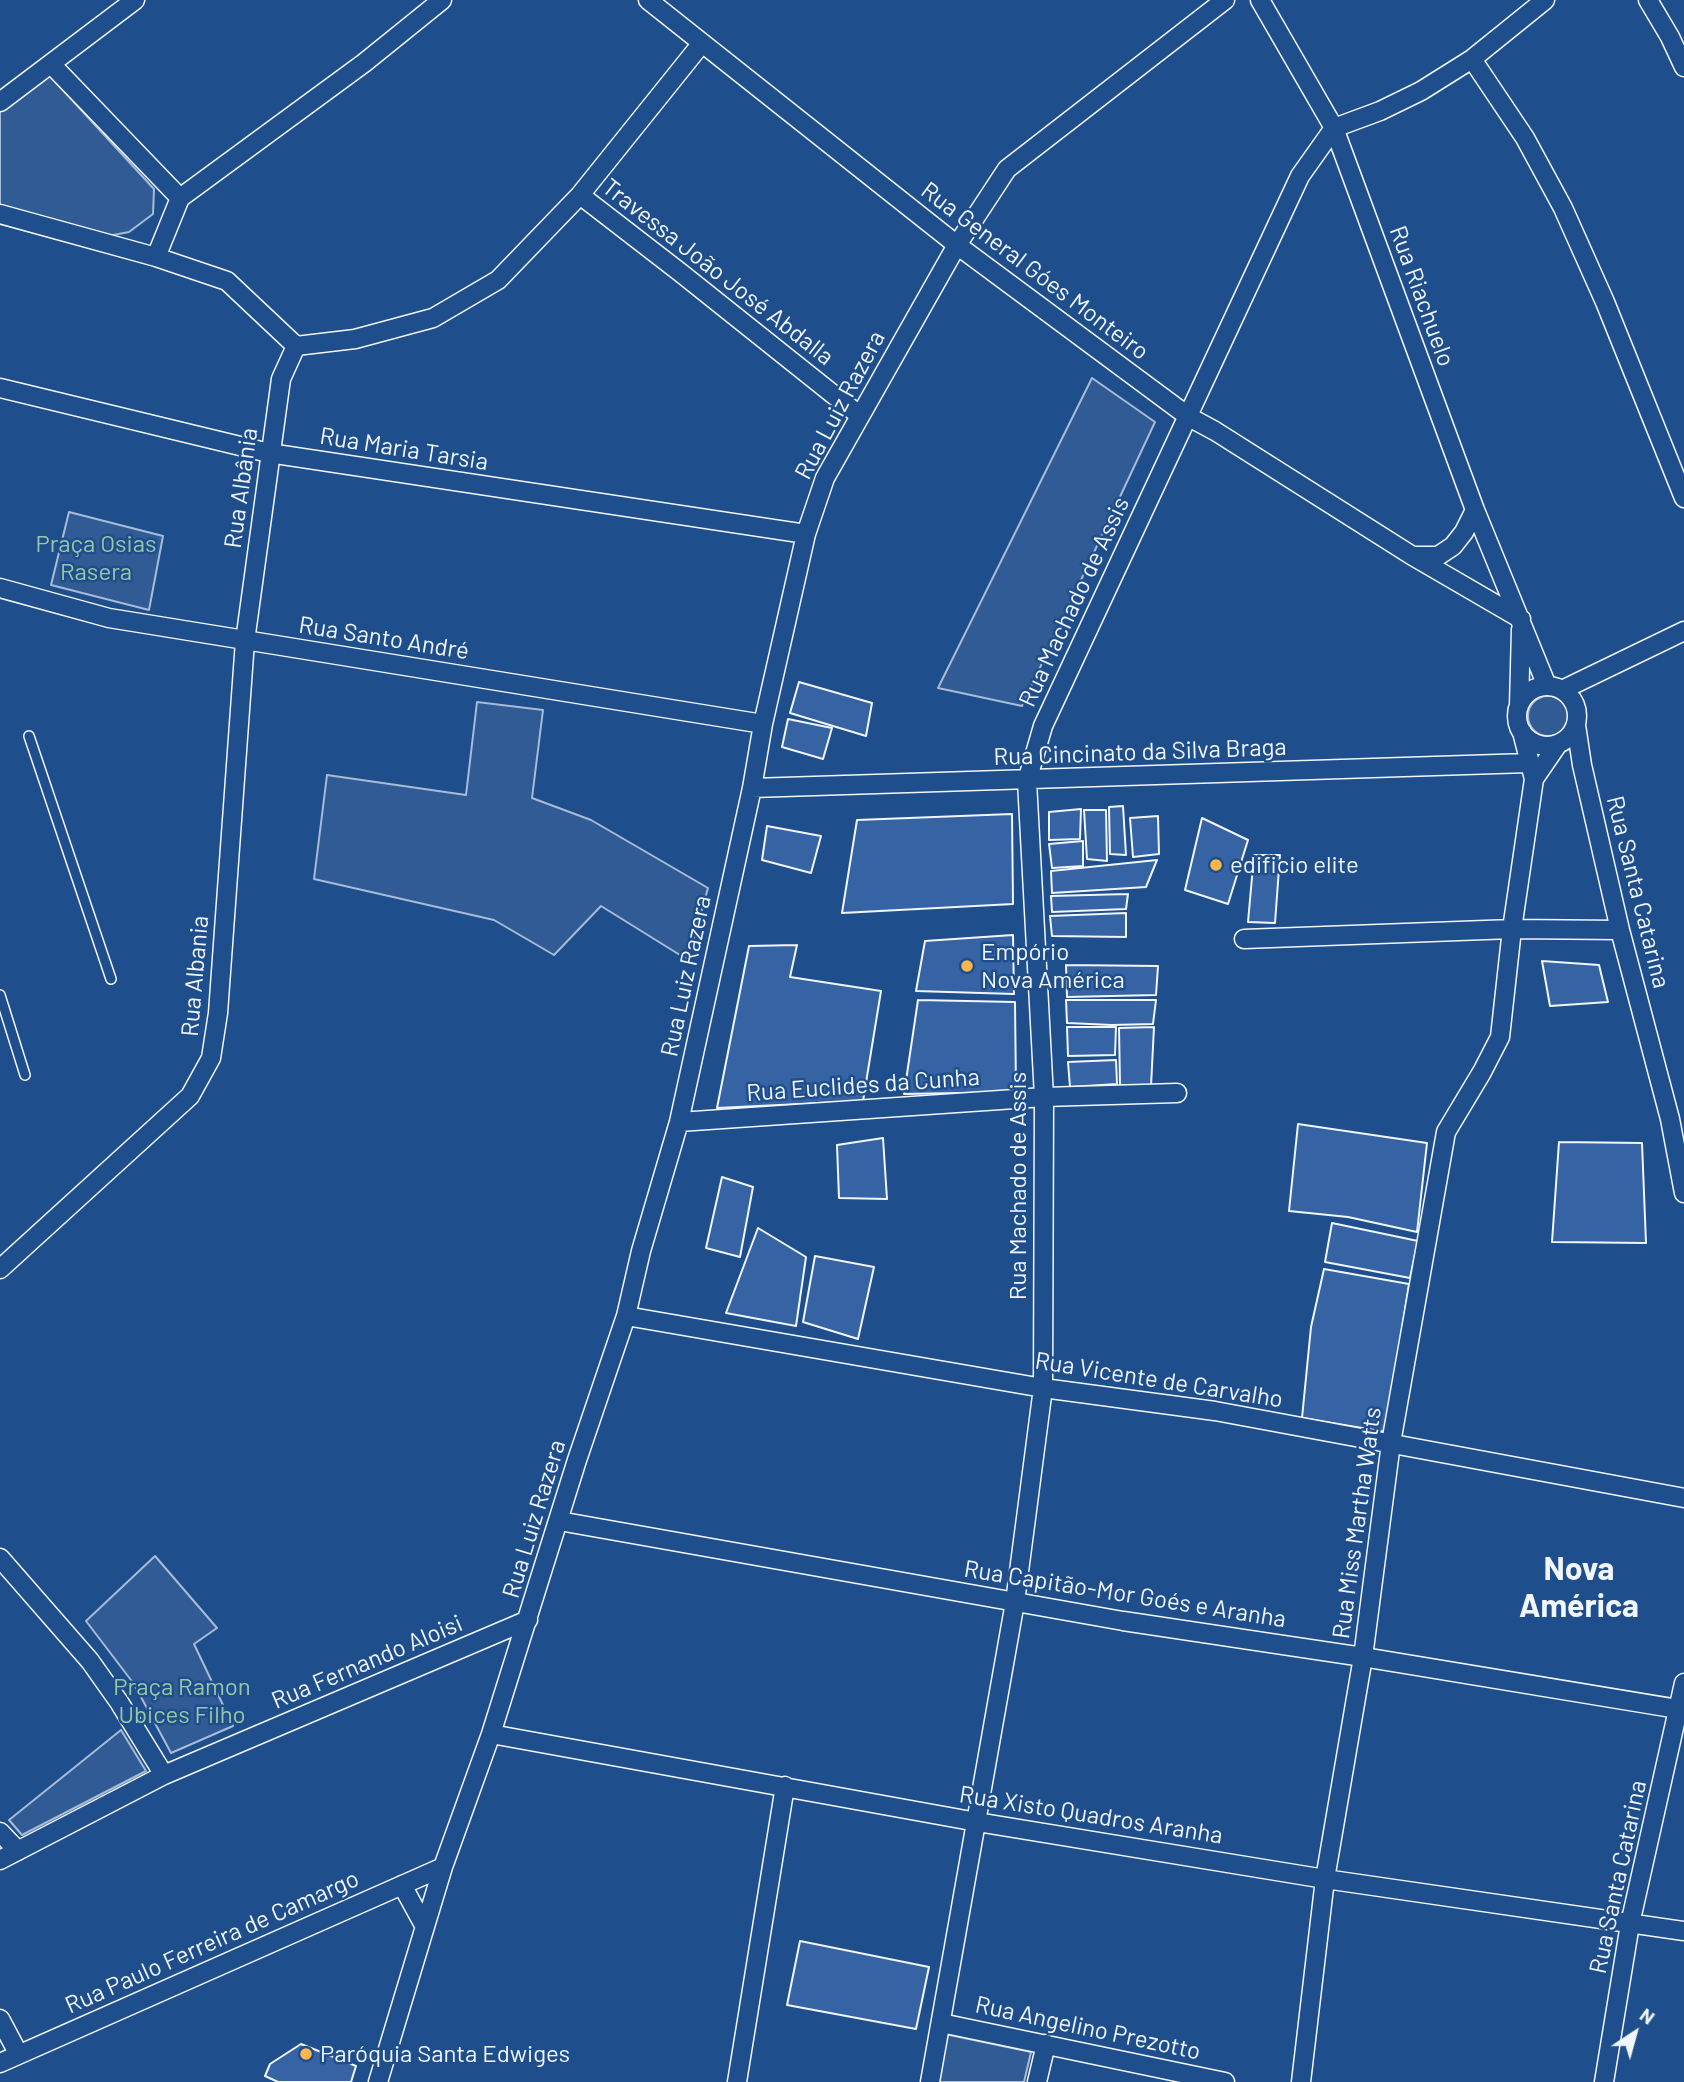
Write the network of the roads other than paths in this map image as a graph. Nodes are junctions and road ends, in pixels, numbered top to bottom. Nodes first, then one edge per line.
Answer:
1 (135, 0) edge
2 (442, 0) edge
3 (648, 0) edge
4 (1225, 0) edge
5 (1259, 0) edge
6 (1545, 0) edge
7 (1648, 0) edge
8 (702, 43) junction
9 (1472, 59) junction
10 (51, 64) junction
11 (1684, 67) edge
12 (0, 102) edge
13 (1334, 128) junction
14 (580, 195) junction
15 (180, 198) junction
16 (0, 214) edge
17 (957, 245) junction
18 (156, 257) junction
19 (296, 346) junction
20 (0, 388) edge
21 (859, 415) junction
22 (1189, 417) junction
23 (269, 453) junction
24 (1684, 498) edge
25 (1475, 510) junction
26 (806, 534) junction
27 (1411, 555) junction
28 (0, 589) edge
29 (1521, 619) junction
30 (1684, 631) edge
31 (245, 640) junction
32 (1555, 688) junction
33 (1519, 707) junction
34 (763, 724) junction
35 (1576, 725) junction
36 (1522, 732) junction
37 (29, 736) dead end
38 (1559, 744) junction
39 (1531, 771) junction
40 (1027, 780) junction
41 (752, 788) junction
42 (1512, 929) junction
43 (1620, 930) junction
44 (1244, 939) dead end
45 (111, 979) dead end
46 (0, 995) edge
47 (25, 1075) dead end
48 (1177, 1093) dead end
49 (1044, 1097) junction
50 (1677, 1120) edge
51 (679, 1122) junction
52 (1684, 1193) edge
53 (4, 1259) edge
54 (626, 1316) junction
55 (1043, 1388) junction
56 (1391, 1443) junction
57 (1684, 1498) edge
58 (559, 1521) junction
59 (0, 1558) edge
60 (1016, 1602) junction
61 (528, 1620) junction
62 (1363, 1657) junction
63 (1684, 1683) edge
64 (1681, 1710) edge
65 (491, 1734) junction
66 (164, 1775) junction
67 (785, 1786) junction
68 (977, 1822) junction
69 (0, 1832) edge
70 (18, 1851) junction
71 (0, 1860) edge
72 (443, 1867) junction
73 (1325, 1879) junction
74 (402, 1885) junction
75 (1630, 1924) junction
76 (425, 1927) junction
77 (1684, 1931) edge
78 (0, 2019) edge
79 (941, 2023) junction
80 (1046, 2044) junction
81 (18, 2053) junction
82 (0, 2063) edge
83 (378, 2082) edge
84 (737, 2082) edge
85 (930, 2082) edge
86 (1037, 2082) edge
87 (1225, 2082) edge
88 (1301, 2082) edge
89 (1604, 2082) edge

1 - 10 street
2 - 15 street
3 - 8 street, Rua General Góes Monteiro
4 - 17 street, Rua Luiz Razera
5 - 13 street, Rua Riachuelo
6 - 9 street
7 - 11 street
8 - 14 street
8 - 17 street, Rua General Góes Monteiro
9 - 13 street
9 - 24 street
10 - 12 street
10 - 15 street
13 - 22 street, Rua Machado de Assis
13 - 25 street, Rua Riachuelo
14 - 19 street
14 - 21 street, Travessa João José Abdalla
15 - 18 street
16 - 18 street
17 - 21 street, Rua Luiz Razera
17 - 22 street, Rua General Góes Monteiro
18 - 19 street
19 - 23 street, Rua Albânia
20 - 23 street, Rua Maria Tarsia
21 - 26 street, Rua Luiz Razera
22 - 27 street, Rua General Góes Monteiro
22 - 40 street, Rua Machado de Assis
23 - 26 street, Rua Maria Tarsia
23 - 31 street, Rua Albânia
25 - 27 street
25 - 29 street, Rua Riachuelo
26 - 34 street, Rua Luiz Razera
27 - 29 street, Rua General Góes Monteiro
28 - 31 street, Rua Santo André
29 - 32 street, Rua Riachuelo
29 - 33 street, Rua Riachuelo
30 - 32 street
31 - 34 street, Rua Santo André
31 - 53 street, Rua Albania
32 - 33 street
32 - 35 street
33 - 36 street
34 - 41 street, Rua Luiz Razera
35 - 38 street
35 - 43 street, Rua Santa Catarina
36 - 38 street
36 - 39 street
37 - 45 lane
38 - 39 street
39 - 40 street, Rua Cincinato da Silva Braga
39 - 42 street, Rua Miss Martha Watts
40 - 41 street, Rua Cincinato da Silva Braga
40 - 49 street, Rua Machado de Assis
41 - 51 street, Rua Luiz Razera
42 - 43 street
42 - 44 street
42 - 56 street, Rua Miss Martha Watts
43 - 50 street, Rua Santa Catarina
46 - 47 lane
48 - 49 street, Rua Euclides da Cunha
49 - 51 street, Rua Euclides da Cunha
49 - 55 street, Rua Machado de Assis
50 - 52 street, Rua Santa Catarina
51 - 54 street, Rua Luiz Razera
54 - 55 street, Rua Vicente de Carvalho
54 - 58 street, Rua Luiz Razera
55 - 56 street, Rua Vicente de Carvalho
55 - 60 street, Rua Machado de Assis
56 - 57 street, Rua Vicente de Carvalho
56 - 62 street, Rua Miss Martha Watts
58 - 60 street, Rua Capitão-Mor Goés e Aranha
58 - 61 street, Rua Luiz Razera
59 - 66 street
60 - 62 street, Rua Capitão-Mor Goés e Aranha
60 - 68 street, Rua Machado de Assis
61 - 65 street, Rua Luiz Razera
61 - 66 street, Rua Fernando Aloisi
62 - 64 street, Rua Capitão-Mor Goés e Aranha
62 - 73 street, Rua Miss Martha Watts
63 - 64 street, Rua Santa Catarina
64 - 75 street, Rua Santa Catarina
65 - 67 street, Rua Xisto Quadros Aranha
65 - 72 street, Rua Luiz Razera
66 - 70 street, Rua Fernando Aloisi
67 - 68 street, Rua Xisto Quadros Aranha
67 - 84 street
68 - 73 street, Rua Xisto Quadros Aranha
68 - 79 street, Rua Machado de Assis
69 - 70 street
70 - 71 street, Rua Fernando Aloisi
72 - 74 street, Rua Paulo Ferreira de Camargo
72 - 76 street, Rua Luiz Razera
73 - 75 street, Rua Xisto Quadros Aranha
73 - 88 street, Rua Miss Martha Watts
74 - 76 street
74 - 81 street, Rua Paulo Ferreira de Camargo
75 - 77 street, Rua Xisto Quadros Aranha
75 - 89 street, Rua Santa Catarina
76 - 83 street, Rua Luiz Razera
78 - 81 street
79 - 80 street, Rua Angelino Prezotto
79 - 85 street, Rua Machado de Assis
80 - 86 street
80 - 87 street, Rua Angelino Prezotto
81 - 82 street, Rua Paulo Ferreira de Camargo

